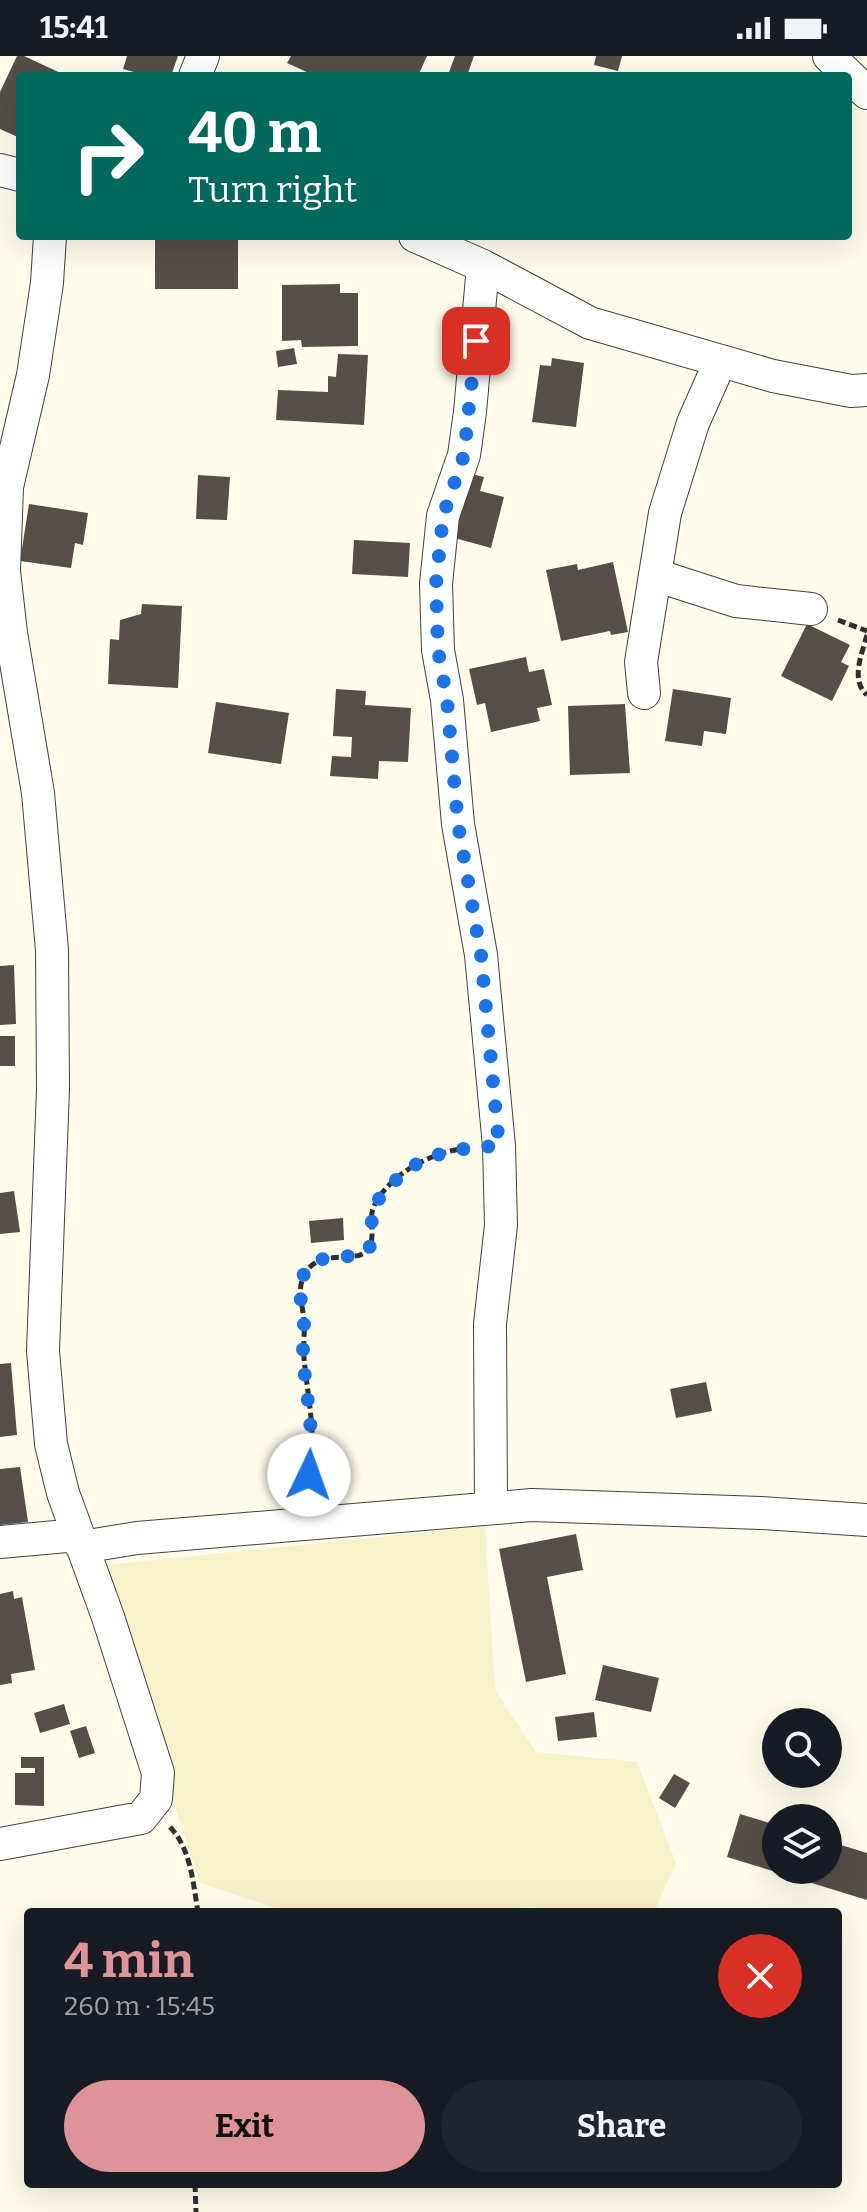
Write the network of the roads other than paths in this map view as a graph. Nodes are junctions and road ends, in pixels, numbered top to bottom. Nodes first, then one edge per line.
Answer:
1 (829, 56) edge
2 (845, 72) edge
3 (852, 78) edge
4 (867, 93) edge
5 (50, 240) edge
6 (424, 240) edge
7 (483, 266) junction
8 (720, 362) junction
9 (867, 390) edge
10 (655, 575) junction
11 (811, 609) dead end
12 (644, 693) dead end
13 (491, 1508) junction
14 (867, 1520) edge
15 (80, 1541) junction
16 (0, 1542) edge
17 (0, 1844) edge

1 - 2 street
3 - 4 street
5 - 15 street
6 - 7 street
7 - 8 street
7 - 13 street
8 - 9 street
8 - 10 street
10 - 11 street
10 - 12 street
13 - 14 street
13 - 15 street
15 - 16 street
15 - 17 street

